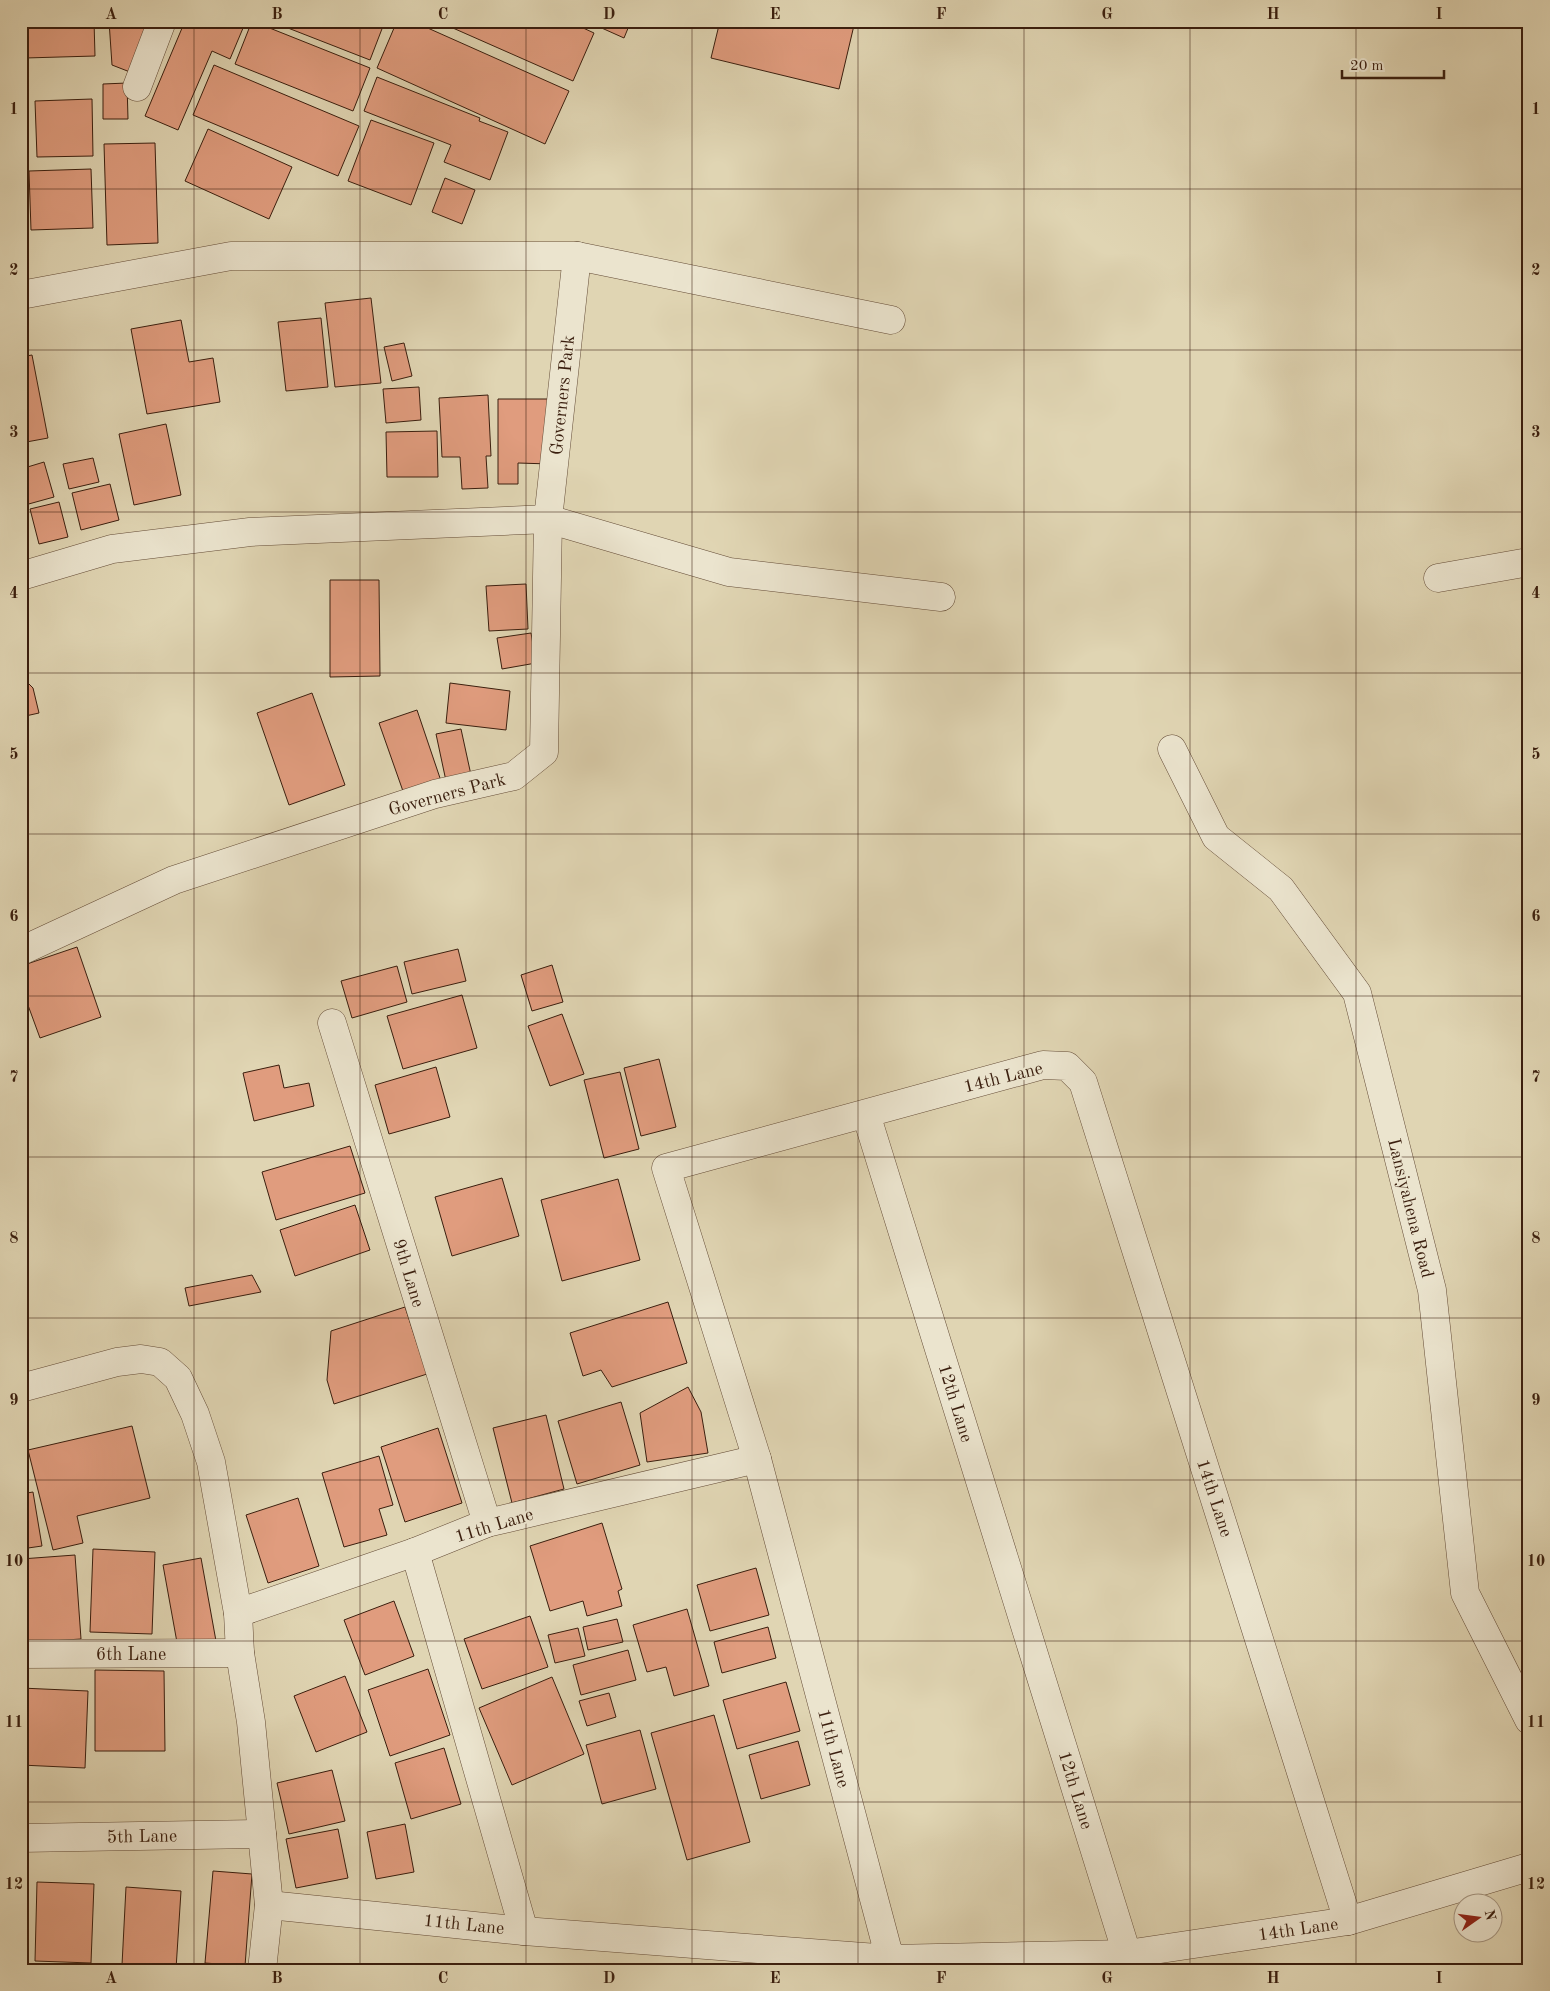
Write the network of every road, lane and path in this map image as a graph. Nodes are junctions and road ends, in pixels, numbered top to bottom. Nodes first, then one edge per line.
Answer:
1 (162, 21) edge
2 (137, 86) dead end
3 (577, 256) junction
4 (21, 295) edge
5 (891, 320) dead end
6 (548, 519) junction
7 (1529, 562) edge
8 (21, 576) edge
9 (1438, 578) dead end
10 (941, 597) dead end
11 (1172, 749) dead end
12 (21, 951) edge
13 (332, 1023) dead end
14 (866, 1114) junction
15 (21, 1388) edge
16 (757, 1460) junction
17 (487, 1523) junction
18 (416, 1552) junction
19 (238, 1613) junction
20 (240, 1653) junction
21 (21, 1654) edge
22 (1529, 1720) edge
23 (262, 1834) junction
24 (21, 1838) edge
25 (1529, 1867) edge
26 (269, 1905) junction
27 (1348, 1921) junction
28 (524, 1930) junction
29 (1127, 1954) junction
30 (890, 1959) junction
31 (262, 1970) edge

1 - 2 street
3 - 4 street
3 - 5 street
3 - 6 street, Governers Park
6 - 8 street
6 - 10 street
6 - 12 street, Governers Park
7 - 9 street
11 - 22 street, Lansiyahena Road
13 - 17 street, 9th Lane
14 - 16 street
14 - 27 street, 14th Lane
14 - 29 street, 12th Lane
15 - 19 street
16 - 17 street, 11th Lane
16 - 30 street, 11th Lane
17 - 18 street, 11th Lane
18 - 19 street, 11th Lane
18 - 28 street
19 - 20 street
20 - 21 street, 6th Lane
20 - 23 street
23 - 24 street, 5th Lane
23 - 26 street
25 - 27 street
26 - 28 street, 11th Lane
26 - 31 street
27 - 29 street, 14th Lane
28 - 30 street, 11th Lane
29 - 30 street

